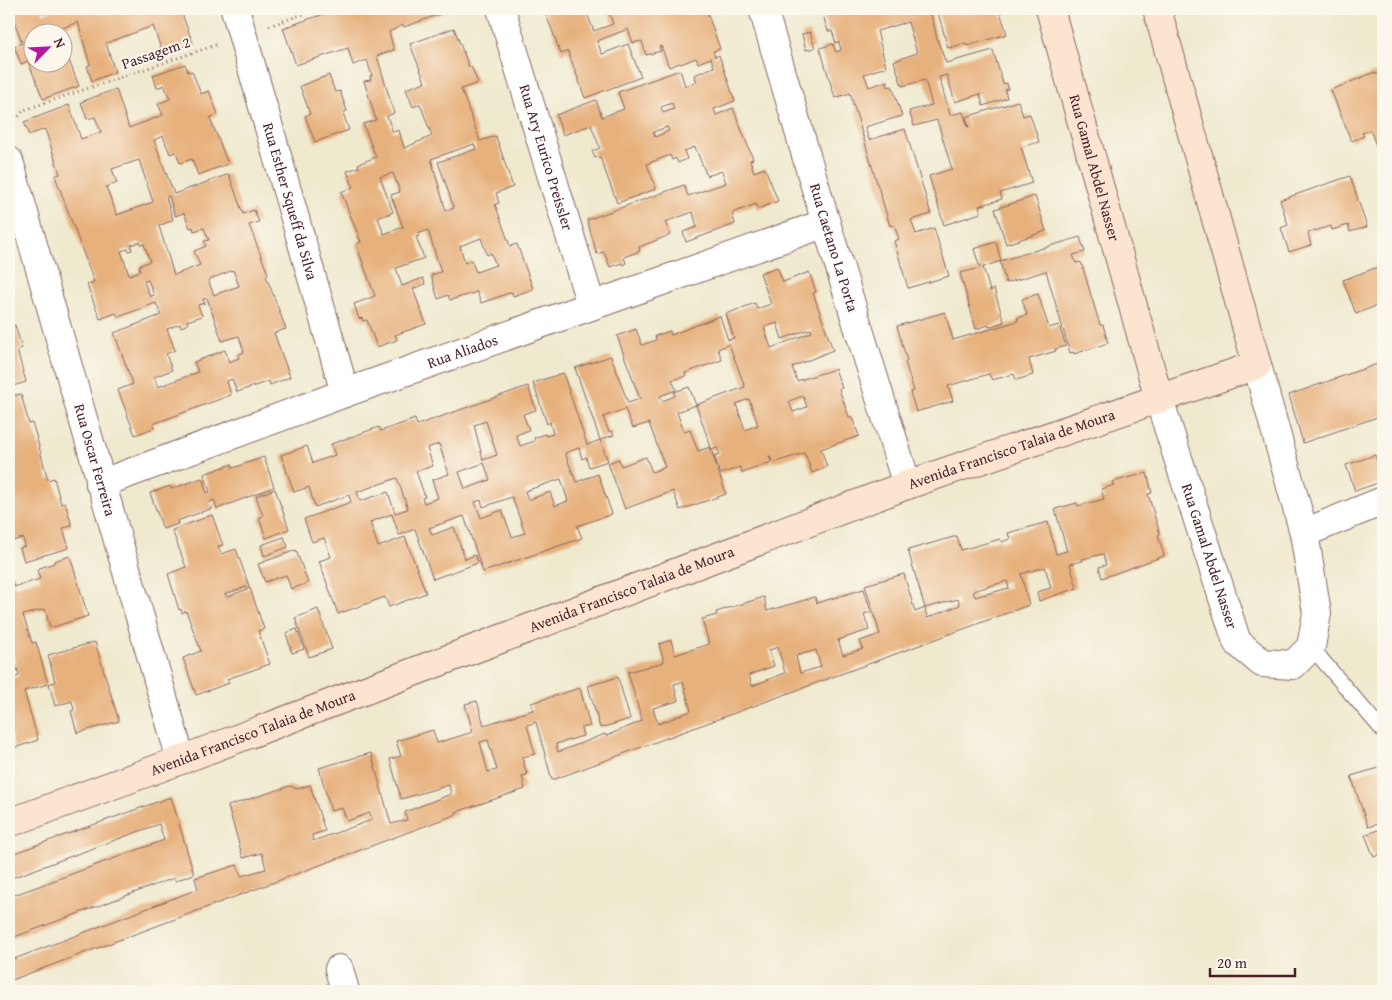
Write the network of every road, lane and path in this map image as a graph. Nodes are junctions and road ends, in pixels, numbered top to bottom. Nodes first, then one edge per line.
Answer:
1 (235, 9) edge
2 (318, 9) edge
3 (500, 9) edge
4 (764, 9) edge
5 (1050, 9) edge
6 (1157, 9) edge
7 (243, 36) junction
8 (9, 128) edge
9 (9, 162) edge
10 (826, 223) junction
11 (591, 305) junction
12 (1257, 365) junction
13 (345, 393) junction
14 (1160, 399) junction
15 (100, 484) junction
16 (907, 485) junction
17 (1383, 501) edge
18 (1304, 533) junction
19 (1311, 647) junction
20 (1383, 731) edge
21 (181, 760) junction
22 (9, 823) edge

1 - 7 street, Rua Esther Squeff da Silva
2 - 7 path, Passagem 2
3 - 11 street, Rua Ary Eurico Preissler
4 - 10 street, Rua Caetano La Porta
5 - 14 street, Rua Gamal Abdel Nasser
6 - 12 street
7 - 8 path, Passagem 2
7 - 13 street, Rua Esther Squeff da Silva
9 - 15 street, Rua Oscar Ferreira
10 - 11 street, Rua Aliados
10 - 16 street, Rua Caetano La Porta
11 - 13 street, Rua Aliados
12 - 14 street, Avenida Francisco Talaia de Moura
12 - 18 street
13 - 15 street, Rua Aliados
14 - 16 street, Avenida Francisco Talaia de Moura
14 - 19 street, Rua Gamal Abdel Nasser
15 - 21 street, Rua Oscar Ferreira
16 - 21 street, Avenida Francisco Talaia de Moura
17 - 18 street
18 - 19 street
19 - 20 lane
21 - 22 street, Avenida Francisco Talaia de Moura

